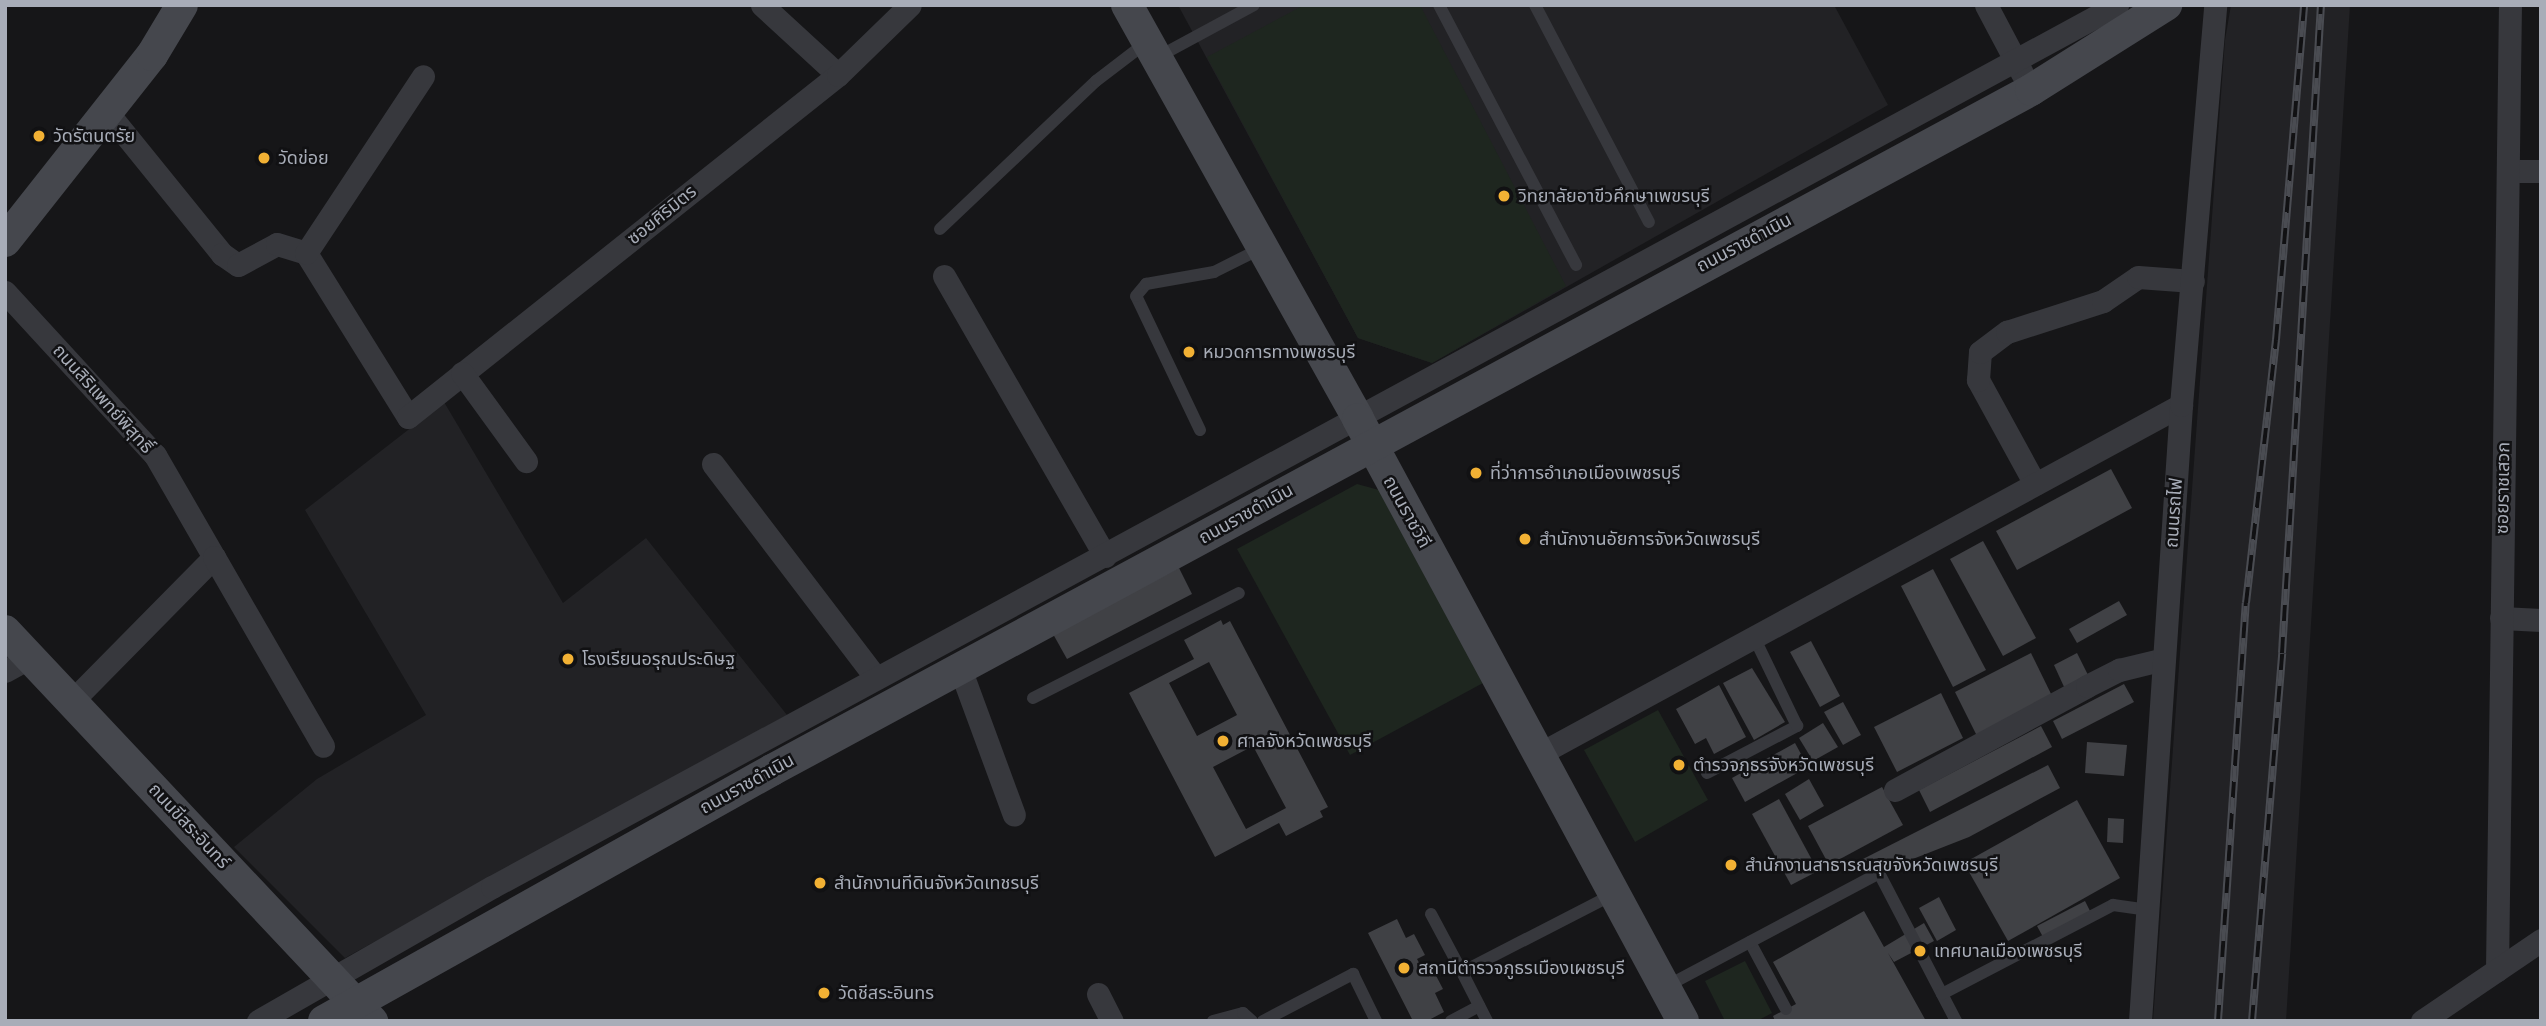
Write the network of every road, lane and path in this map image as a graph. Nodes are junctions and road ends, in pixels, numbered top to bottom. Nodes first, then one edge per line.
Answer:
1 (182, 5) edge
2 (762, 5) edge
3 (910, 5) edge
4 (1127, 5) edge
5 (1254, 5) edge
6 (1439, 5) edge
7 (1535, 5) edge
8 (1986, 5) edge
9 (2117, 5) edge
10 (2166, 5) edge
11 (2214, 5) edge
12 (2510, 5) edge
13 (1152, 50) junction
14 (2016, 61) junction
15 (838, 75) junction
16 (423, 76) dead end
17 (2031, 90) junction
18 (107, 112) junction
19 (2508, 171) junction
20 (2541, 171) edge
21 (1649, 222) dead end
22 (940, 229) dead end
23 (5, 241) edge
24 (1262, 248) junction
25 (306, 253) junction
26 (1576, 265) dead end
27 (944, 276) dead end
28 (2193, 281) junction
29 (5, 292) edge
30 (1605, 301) junction
31 (463, 373) junction
32 (2181, 405) junction
33 (1200, 430) dead end
34 (1364, 433) junction
35 (526, 461) dead end
36 (713, 464) dead end
37 (2035, 484) junction
38 (1115, 551) junction
39 (214, 557) junction
40 (1139, 573) junction
41 (1239, 593) dead end
42 (2501, 618) junction
43 (2541, 620) edge
44 (5, 631) edge
45 (1754, 638) junction
46 (2164, 659) junction
47 (18, 664) edge
48 (961, 671) junction
49 (876, 678) junction
50 (1033, 698) dead end
51 (72, 701) junction
52 (323, 746) dead end
53 (1539, 754) junction
54 (765, 757) junction
55 (1707, 772) dead end
56 (1895, 790) dead end
57 (1014, 815) dead end
58 (492, 887) junction
59 (1615, 894) junction
60 (2147, 910) junction
61 (1431, 914) dead end
62 (507, 918) junction
63 (2541, 940) edge
64 (1750, 942) junction
65 (2497, 970) junction
66 (1462, 972) junction
67 (333, 979) junction
68 (1665, 988) junction
69 (1098, 994) dead end
70 (1942, 994) junction
71 (1479, 1006) junction
72 (1786, 1009) dead end
73 (363, 1012) edge
74 (258, 1021) edge
75 (324, 1021) edge
76 (1112, 1021) edge
77 (1213, 1021) edge
78 (1252, 1021) edge
79 (1263, 1021) edge
80 (1376, 1021) edge
81 (1451, 1021) edge
82 (1487, 1021) edge
83 (1683, 1021) edge
84 (1956, 1021) edge
85 (2140, 1021) edge
86 (2421, 1021) edge

1 - 18 main road
2 - 15 street
3 - 15 street, ซอยศิริมิตร
4 - 13 main road, ถนนราชวิถี
5 - 13 lane
6 - 26 lane
7 - 21 lane
8 - 14 street
9 - 14 street
10 - 17 main road, ถนนราชดำเนิน
11 - 28 street, ถนนรถไฟ
12 - 19 street, ซอยราชเสวก
13 - 22 lane
13 - 24 main road, ถนนราชวิถี
14 - 17 street
14 - 30 street
15 - 31 street, ซอยศิริมิตร
16 - 25 street
17 - 30 main road, ถนนราชดำเนิน
18 - 23 main road
18 - 25 street
19 - 20 street
19 - 42 street, ซอยราชเสวก
24 - 33 lane
24 - 34 main road, ถนนราชวิถี
25 - 31 street, ซอยศิริมิตร
27 - 38 street
28 - 32 street, ถนนรถไฟ
28 - 37 street
29 - 39 street, ถนนสิริแพทย์พิสุทธิ์
30 - 34 main road, ถนนราชดำเนิน
31 - 35 street
32 - 37 street
32 - 46 street, ถนนรถไฟ
34 - 38 street
34 - 40 main road, ถนนราชดำเนิน
34 - 53 main road, ถนนราชวิถี
36 - 49 street
37 - 45 street
38 - 40 street
38 - 49 street
39 - 51 street
39 - 52 street, ถนนสิริแพทย์พิสุทธิ์
40 - 48 main road, ถนนราชดำเนิน
41 - 50 lane
42 - 43 street
42 - 65 street, ซอยราชเสวก
44 - 47 main road, ถนนขีสระอินทร์
45 - 53 street
45 - 55 lane
46 - 56 street
46 - 60 street, ถนนรถไฟ
47 - 51 main road, ถนนขีสระอินทร์
48 - 54 main road, ถนนราชดำเนิน
48 - 57 street
49 - 54 street
51 - 67 main road, ถนนขีสระอินทร์
53 - 59 main road, ถนนราชวิถี
54 - 58 street
54 - 62 main road, ถนนราชดำเนิน
58 - 62 street
58 - 67 street
59 - 66 lane
59 - 68 main road, ถนนราชวิถี
60 - 70 lane
60 - 85 street, ถนนรถไฟ
61 - 66 lane
62 - 73 main road, ถนนราชดำเนิน
63 - 65 street
64 - 68 lane
64 - 70 lane
64 - 72 lane
65 - 86 street
66 - 71 lane
67 - 73 main road, ถนนขีสระอินทร์
67 - 74 street
68 - 83 main road, ถนนราชวิถี
69 - 76 street
70 - 84 lane
71 - 81 lane
71 - 82 lane
73 - 75 main road, ถนนราชดำเนิน
77 - 78 lane
79 - 80 lane

